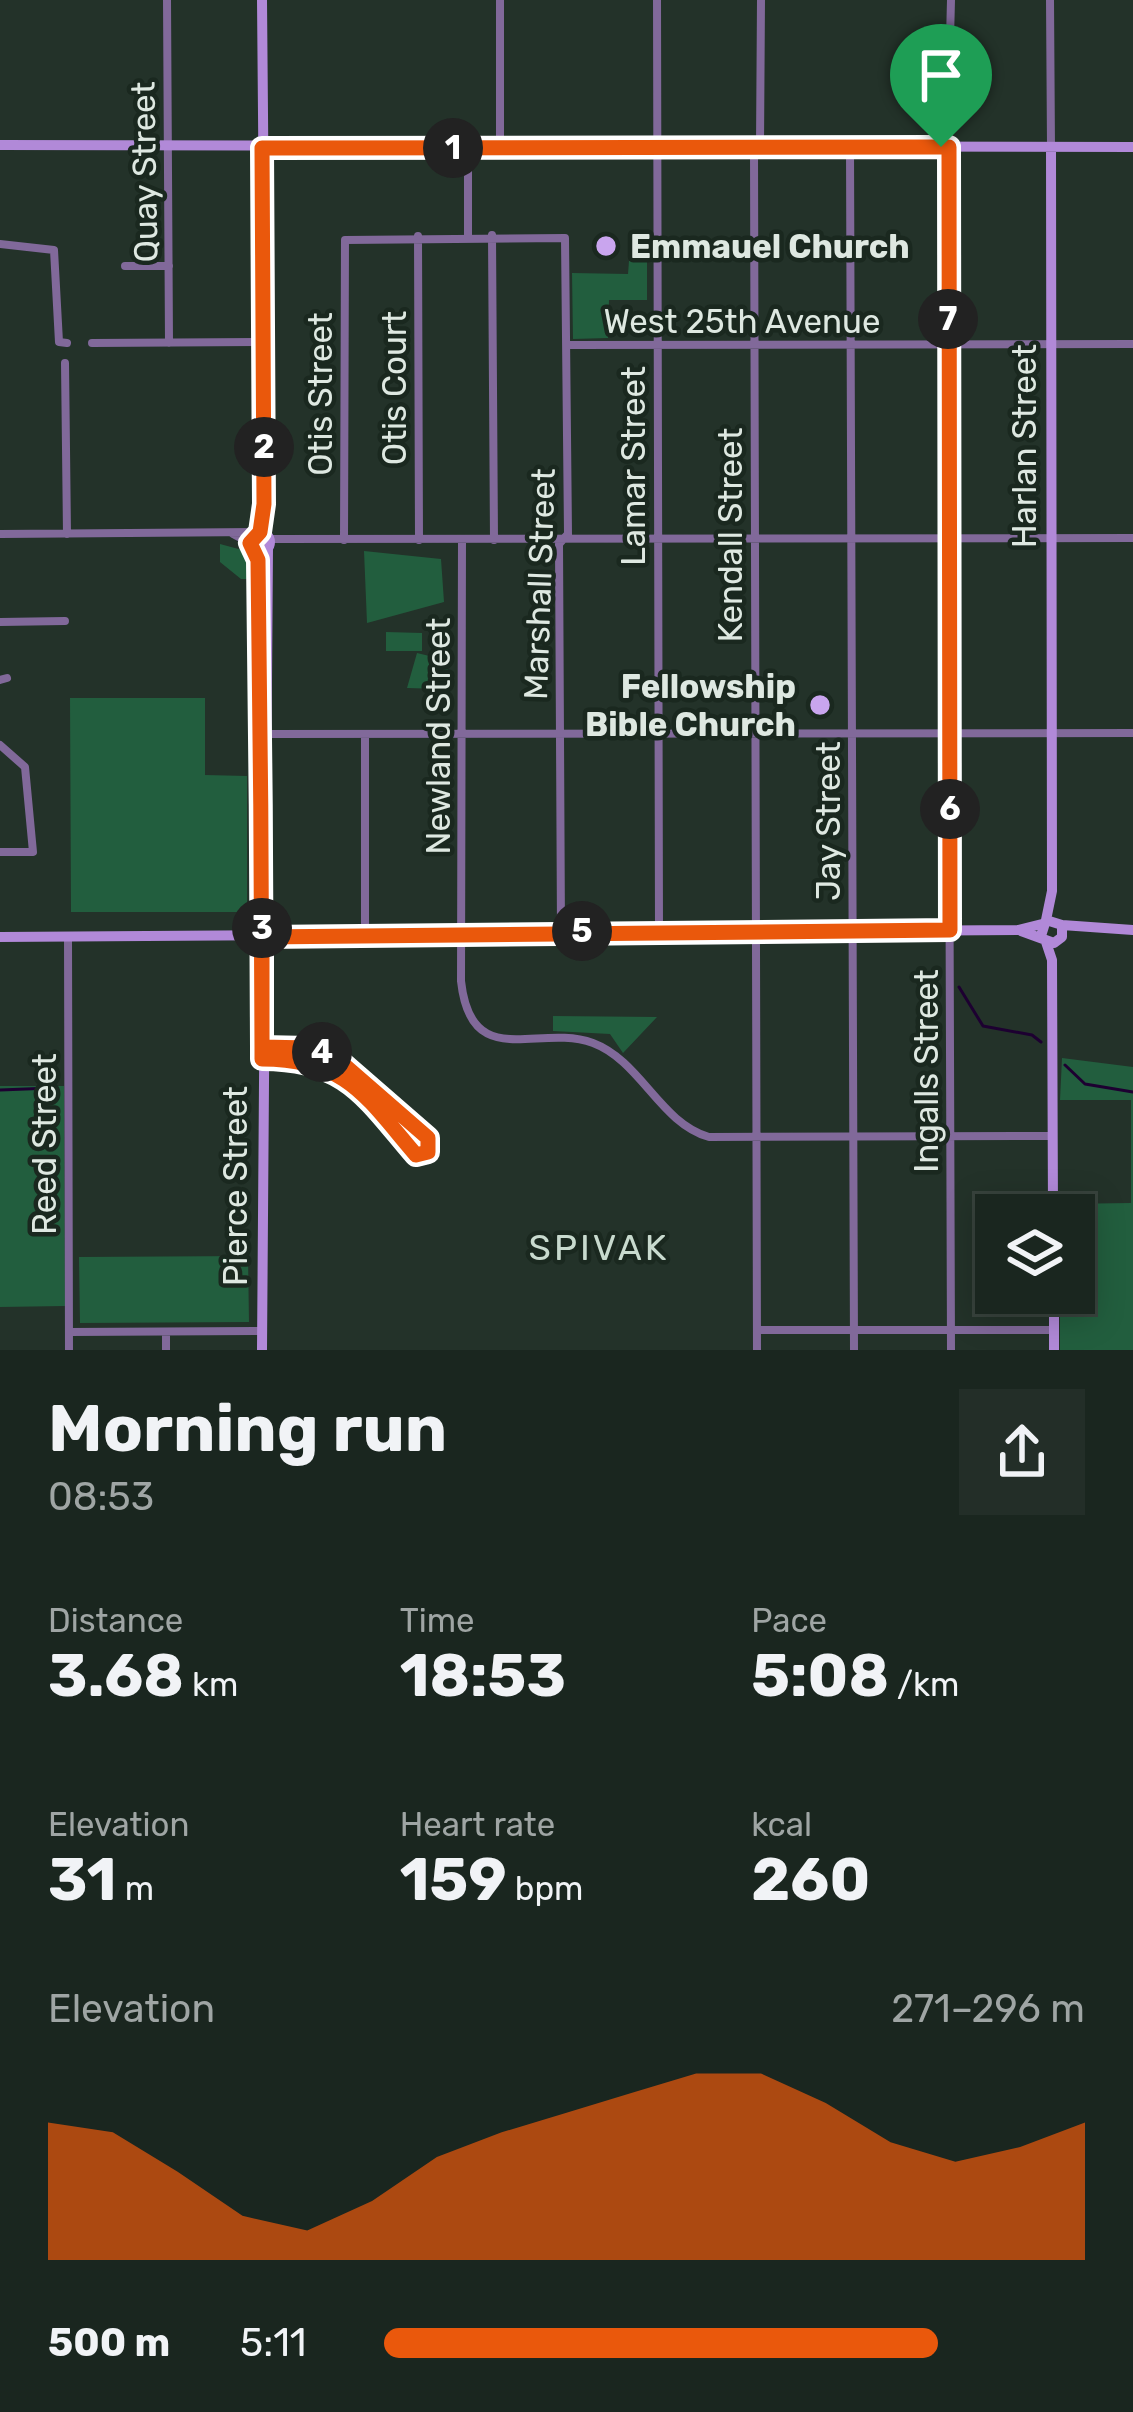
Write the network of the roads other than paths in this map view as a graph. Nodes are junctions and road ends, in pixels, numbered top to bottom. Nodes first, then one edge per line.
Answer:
1 (167, 0) edge
2 (262, 0) edge
3 (500, 0) edge
4 (657, 0) edge
5 (761, 0) edge
6 (951, 0) edge
7 (1050, 0) edge
8 (0, 145) edge
9 (167, 145) junction
10 (949, 147) junction
11 (1051, 147) junction
12 (1133, 147) edge
13 (262, 148) junction
14 (468, 148) junction
15 (500, 148) junction
16 (658, 148) junction
17 (757, 148) junction
18 (850, 148) junction
19 (492, 235) junction
20 (418, 236) junction
21 (469, 236) junction
22 (0, 244) edge
23 (125, 266) dead end
24 (169, 266) junction
25 (63, 342) dead end
26 (265, 342) junction
27 (92, 343) dead end
28 (169, 343) junction
29 (948, 344) junction
30 (1050, 344) junction
31 (1133, 344) edge
32 (568, 345) junction
33 (656, 345) junction
34 (753, 345) junction
35 (850, 345) junction
36 (65, 363) dead end
37 (0, 534) edge
38 (67, 534) junction
39 (755, 538) junction
40 (852, 538) junction
41 (1051, 538) junction
42 (1133, 538) edge
43 (494, 539) junction
44 (951, 539) junction
45 (344, 540) junction
46 (419, 540) junction
47 (462, 540) junction
48 (562, 540) junction
49 (658, 540) junction
50 (262, 541) junction
51 (65, 621) dead end
52 (0, 622) edge
53 (658, 732) junction
54 (1052, 732) junction
55 (560, 733) junction
56 (755, 733) junction
57 (950, 733) junction
58 (1133, 733) edge
59 (263, 734) junction
60 (365, 734) junction
61 (461, 734) junction
62 (852, 734) junction
63 (0, 745) edge
64 (0, 852) edge
65 (755, 930) junction
66 (853, 930) junction
67 (950, 930) junction
68 (1133, 930) edge
69 (561, 931) junction
70 (659, 931) junction
71 (1052, 931) junction
72 (462, 932) junction
73 (365, 933) junction
74 (0, 937) edge
75 (262, 937) junction
76 (68, 938) junction
77 (262, 1053) junction
78 (756, 1136) junction
79 (950, 1136) junction
80 (1053, 1136) junction
81 (853, 1137) junction
82 (1053, 1194) edge
83 (1054, 1314) edge
84 (854, 1329) junction
85 (951, 1329) junction
86 (757, 1330) junction
87 (1054, 1330) junction
88 (262, 1331) junction
89 (69, 1332) junction
90 (166, 1332) junction
91 (69, 1350) edge
92 (166, 1350) edge
93 (262, 1350) edge
94 (757, 1350) edge
95 (854, 1350) edge
96 (951, 1350) edge
97 (1054, 1350) edge

1 - 9 street, Quay Street
2 - 13 street, Pierce Street
3 - 15 street
4 - 16 street, Lamar Street
5 - 17 street, Kendall Street
6 - 10 street, Ingalls Street
7 - 11 street, Harlan Street
8 - 9 street
9 - 13 street
9 - 24 street, Quay Street
10 - 11 street
10 - 18 street
10 - 29 street, Ingalls Street
11 - 12 street
11 - 30 street, Harlan Street
13 - 14 street
13 - 26 street, Pierce Street
14 - 15 street
14 - 21 street
15 - 16 street
16 - 17 street
16 - 33 street, Lamar Street
17 - 18 street
17 - 34 street, Kendall Street
18 - 35 street, Jay Street
19 - 21 street
19 - 32 street, Marshall Street
19 - 43 street
20 - 21 street
20 - 45 street, Otis Street
20 - 46 street, Otis Court
22 - 25 street
23 - 24 street
24 - 28 street, Quay Street
26 - 28 street
26 - 50 street, Pierce Street
27 - 28 street
29 - 30 street, West 25th Avenue
29 - 35 street, West 25th Avenue
29 - 44 street, Ingalls Street
30 - 31 street, West 25th Avenue
30 - 41 street, Harlan Street
32 - 33 street, West 25th Avenue
32 - 48 street, Marshall Street
33 - 34 street, West 25th Avenue
33 - 49 street, Lamar Street
34 - 35 street, West 25th Avenue
34 - 39 street, Kendall Street
35 - 40 street, Jay Street
36 - 38 street
37 - 38 street
38 - 50 street
39 - 40 street
39 - 49 street
39 - 56 street, Kendall Street
40 - 44 street
40 - 62 street, Jay Street
41 - 42 street
41 - 44 street
41 - 54 street, Harlan Street
43 - 47 street
43 - 48 street
44 - 57 street, Ingalls Street
45 - 46 street
45 - 50 street
46 - 47 street
47 - 61 street, Newland Street
48 - 49 street
48 - 55 street, Marshall Street
49 - 53 street, Lamar Street
50 - 59 street, Pierce Street
51 - 52 street
53 - 55 street
53 - 56 street
53 - 70 street, Lamar Street
54 - 57 street
54 - 58 street
54 - 71 street, Harlan Street
55 - 61 street
55 - 69 street, Marshall Street
56 - 62 street
56 - 65 street, Kendall Street
57 - 62 street
57 - 67 street, Ingalls Street
59 - 60 street
59 - 75 street, Pierce Street
60 - 61 street
60 - 73 street
61 - 72 street, Newland Street
62 - 66 street, Jay Street
63 - 64 street
65 - 66 street
65 - 70 street
65 - 78 street, Kendall Street
66 - 67 street
66 - 81 street, Jay Street
67 - 71 street
67 - 79 street, Ingalls Street
68 - 71 street
69 - 70 street
69 - 72 street
71 - 80 street, Harlan Street
72 - 73 street
72 - 78 street, Newland Street
73 - 75 street
74 - 76 street
75 - 76 street
75 - 77 street, Pierce Street
76 - 89 street, Reed Street
77 - 77 street
77 - 88 street, Pierce Street
78 - 81 street
78 - 86 street, Kendall Street
79 - 80 street
79 - 81 street
79 - 85 street, Ingalls Street
80 - 82 street, Harlan Street
81 - 84 street, Jay Street
83 - 87 street
84 - 85 street
84 - 86 street
84 - 95 street, Jay Street
85 - 87 street
85 - 96 street, Ingalls Street
86 - 94 street, Kendall Street
87 - 97 street
88 - 90 street
88 - 93 street, Pierce Street
89 - 90 street
89 - 91 street, Reed Street
90 - 92 street

